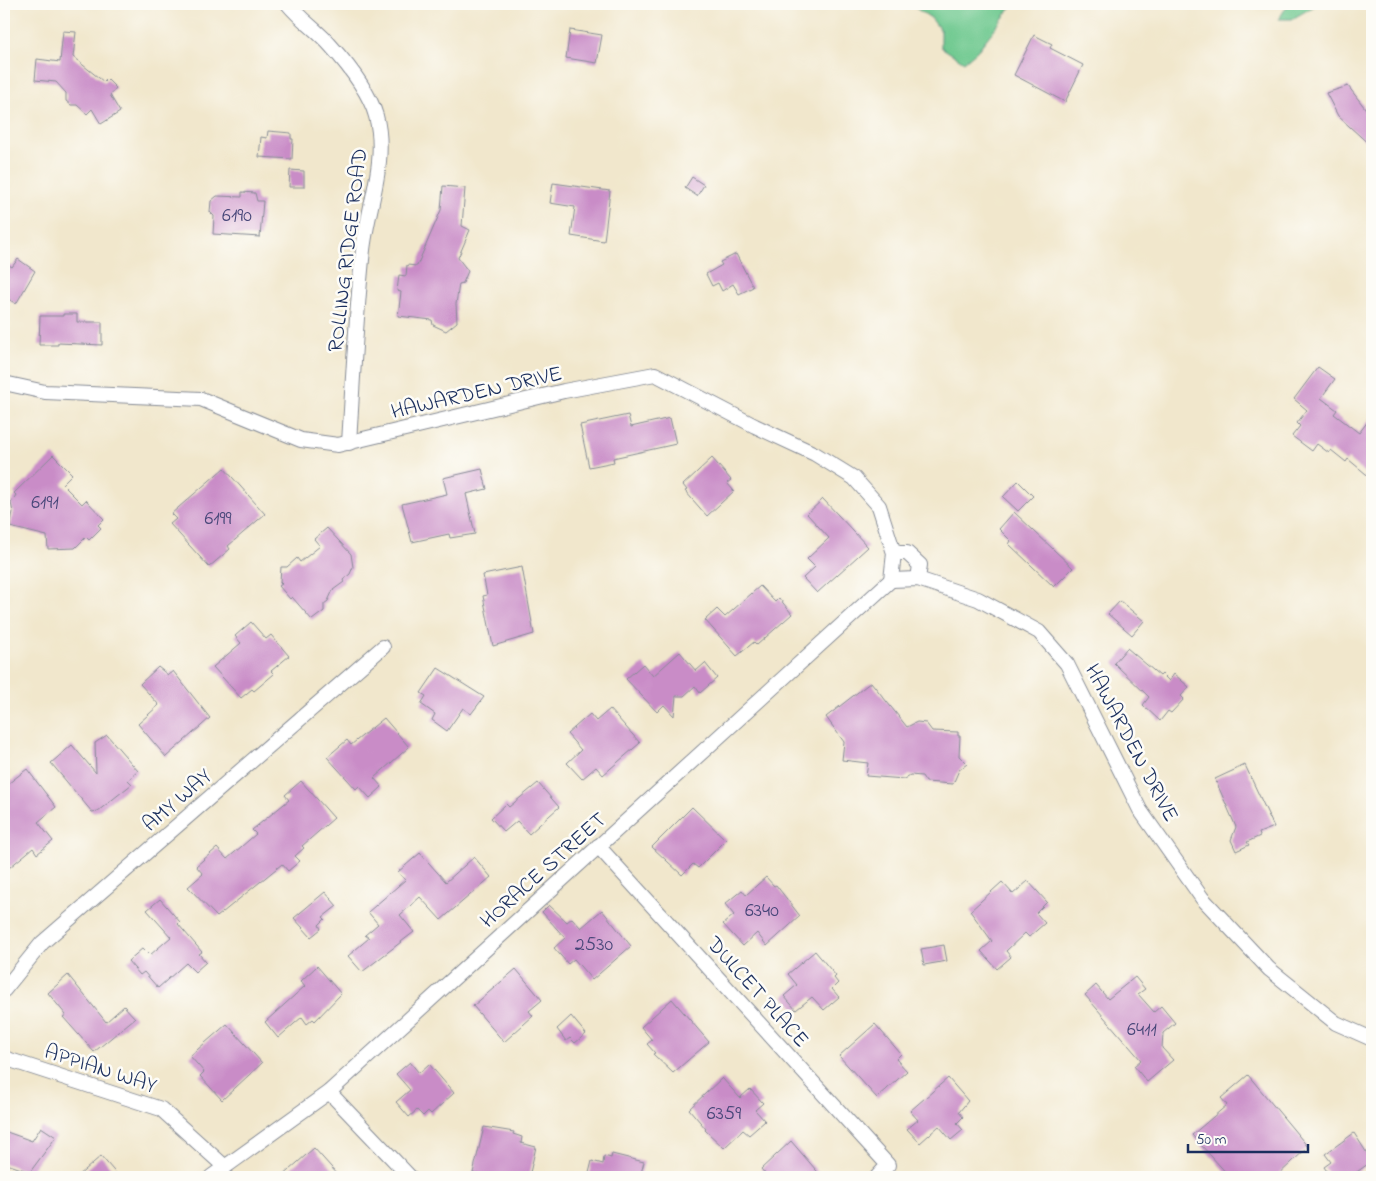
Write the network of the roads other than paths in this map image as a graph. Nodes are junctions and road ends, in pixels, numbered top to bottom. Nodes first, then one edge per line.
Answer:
1 (288, 4) edge
2 (4, 383) edge
3 (349, 443) junction
4 (894, 553) junction
5 (918, 579) junction
6 (891, 580) junction
7 (383, 647) dead end
8 (598, 846) junction
9 (4, 990) edge
10 (1372, 1039) edge
11 (4, 1058) edge
12 (330, 1092) junction
13 (224, 1166) junction
14 (212, 1177) edge
15 (410, 1177) edge
16 (877, 1177) edge

1 - 3 street, ROLLING RIDGE ROAD
2 - 3 street, HAWARDEN DRIVE
3 - 4 street, HAWARDEN DRIVE
4 - 5 street
4 - 6 street, HAWARDEN DRIVE
5 - 6 street, HAWARDEN DRIVE
5 - 10 street, HAWARDEN DRIVE
6 - 8 street, HORACE STREET
7 - 9 street, AMY WAY
8 - 12 street, HORACE STREET
8 - 16 street, DULCET PLACE
11 - 13 street, APPIAN WAY
12 - 13 street, HORACE STREET
12 - 15 street
13 - 14 street, HORACE STREET

